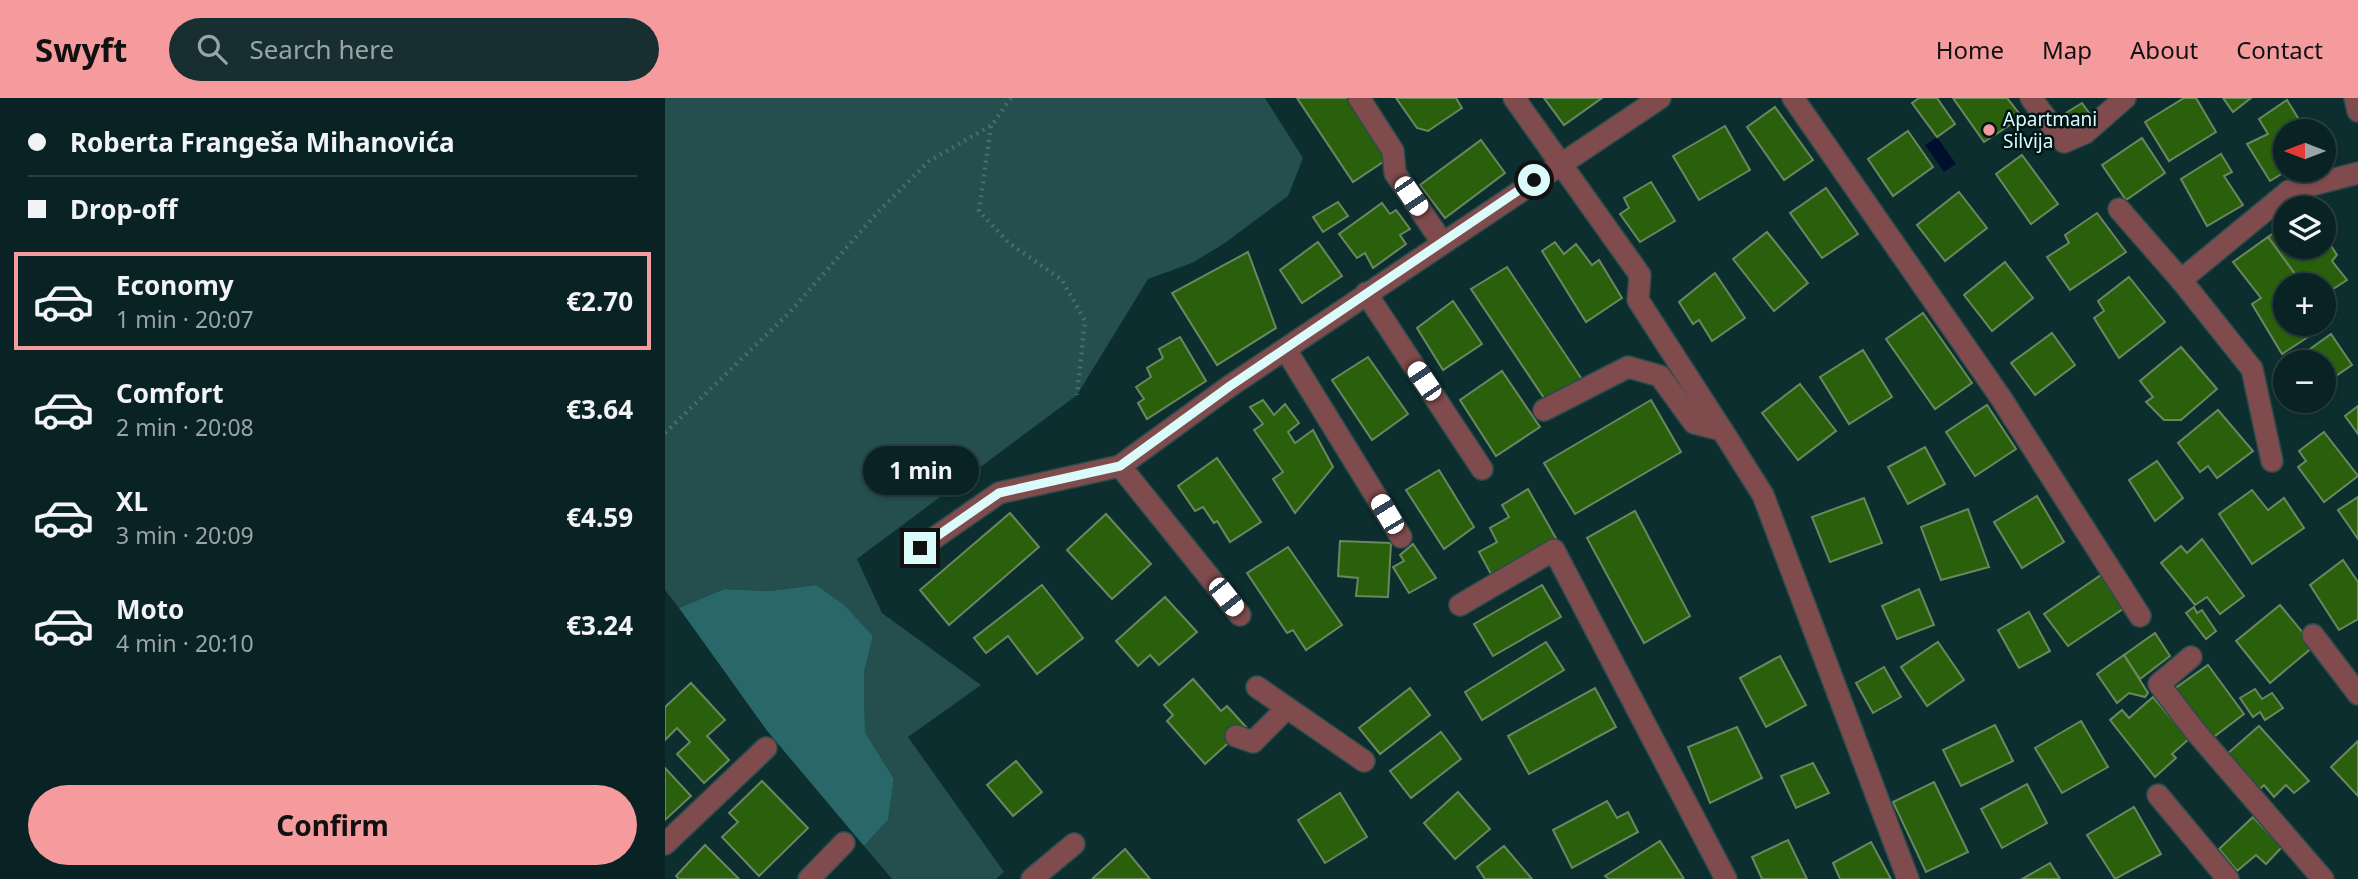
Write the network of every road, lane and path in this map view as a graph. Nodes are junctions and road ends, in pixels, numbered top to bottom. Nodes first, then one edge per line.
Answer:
1 (1011, 98) edge
2 (1359, 98) edge
3 (1514, 98) edge
4 (1660, 98) edge
5 (1793, 98) edge
6 (2031, 98) edge
7 (2125, 98) edge
8 (2355, 98) edge
9 (2358, 111) edge
10 (992, 125) junction
11 (1559, 165) junction
12 (2358, 173) edge
13 (2119, 209) dead end
14 (1442, 242) junction
15 (2181, 280) junction
16 (1366, 293) junction
17 (1286, 350) junction
18 (1077, 394) dead end
19 (1544, 410) dead end
20 (1722, 430) junction
21 (665, 433) edge
22 (2272, 461) dead end
23 (1120, 466) junction
24 (1482, 469) dead end
25 (1401, 537) dead end
26 (920, 548) dead end
27 (1460, 605) dead end
28 (1240, 615) dead end
29 (2140, 617) dead end
30 (2313, 635) dead end
31 (2191, 657) dead end
32 (1257, 687) dead end
33 (2358, 694) edge
34 (1287, 708) junction
35 (1236, 736) dead end
36 (766, 748) dead end
37 (1364, 761) dead end
38 (2158, 795) dead end
39 (845, 843) dead end
40 (665, 844) edge
41 (1074, 844) dead end
42 (809, 879) edge
43 (1031, 879) edge
44 (1727, 879) edge
45 (1908, 879) edge
46 (2228, 879) edge
47 (2323, 879) edge

1 - 10 path
2 - 14 street
3 - 11 street
4 - 11 street
5 - 29 street
6 - 7 street
8 - 9 street
10 - 18 path
10 - 21 path
11 - 14 street
11 - 20 street
12 - 15 street
13 - 15 street
14 - 16 street
15 - 22 street
16 - 17 street
16 - 24 street
17 - 23 street
17 - 25 street
19 - 20 street
20 - 45 street
23 - 26 street
23 - 28 street
27 - 44 street
30 - 33 street
31 - 47 street
32 - 34 street
34 - 35 street
34 - 37 street
36 - 40 street
38 - 46 street
39 - 42 street
41 - 43 street

